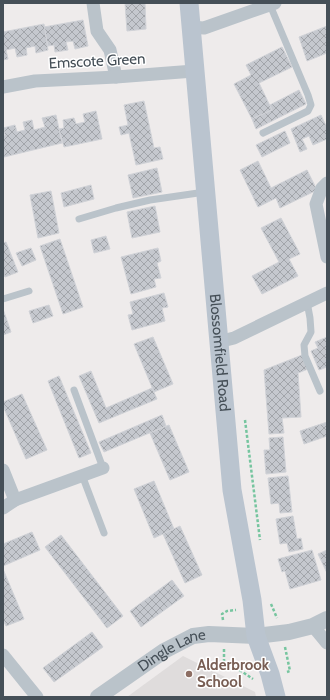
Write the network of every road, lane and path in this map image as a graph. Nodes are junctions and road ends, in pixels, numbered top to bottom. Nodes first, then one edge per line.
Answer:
1 (94, 3) edge
2 (189, 3) edge
3 (273, 4) edge
4 (190, 27) junction
5 (194, 71) junction
6 (116, 77) junction
7 (3, 87) edge
8 (263, 133) dead end
9 (327, 183) edge
10 (205, 192) junction
11 (79, 219) dead end
12 (327, 257) edge
13 (29, 291) dead end
14 (327, 293) edge
15 (3, 299) edge
16 (307, 302) junction
17 (218, 342) junction
18 (74, 390) dead end
19 (320, 392) dead end
20 (244, 416) dead end
21 (103, 468) joint
22 (3, 470) edge
23 (82, 476) junction
24 (15, 500) junction
25 (3, 508) edge
26 (104, 533) dead end
27 (260, 541) dead end
28 (270, 601) dead end
29 (327, 618) edge
30 (313, 626) junction
31 (283, 633) junction
32 (256, 636) junction
33 (327, 643) edge
34 (3, 655) edge
35 (37, 697) edge
36 (98, 697) edge
37 (276, 697) edge

1 - 6 street
2 - 4 main road, Blossomfield Road
3 - 4 street
3 - 8 lane
4 - 5 main road, Blossomfield Road
5 - 6 street, Emscote Green
5 - 10 main road, Blossomfield Road
6 - 7 street, Emscote Green
9 - 12 street
10 - 11 lane
10 - 17 main road, Blossomfield Road
13 - 15 lane
14 - 16 street
16 - 17 street
16 - 19 lane
17 - 32 main road, Blossomfield Road
18 - 21 lane
20 - 27 path
21 - 23 street
22 - 24 street
23 - 24 street
23 - 26 lane
24 - 25 street
28 - 31 path
29 - 30 street, Dingle Lane
30 - 31 street, Dingle Lane
30 - 33 street
31 - 32 street, Dingle Lane
32 - 36 street, Dingle Lane
32 - 37 main road, Blossomfield Road
34 - 35 street

